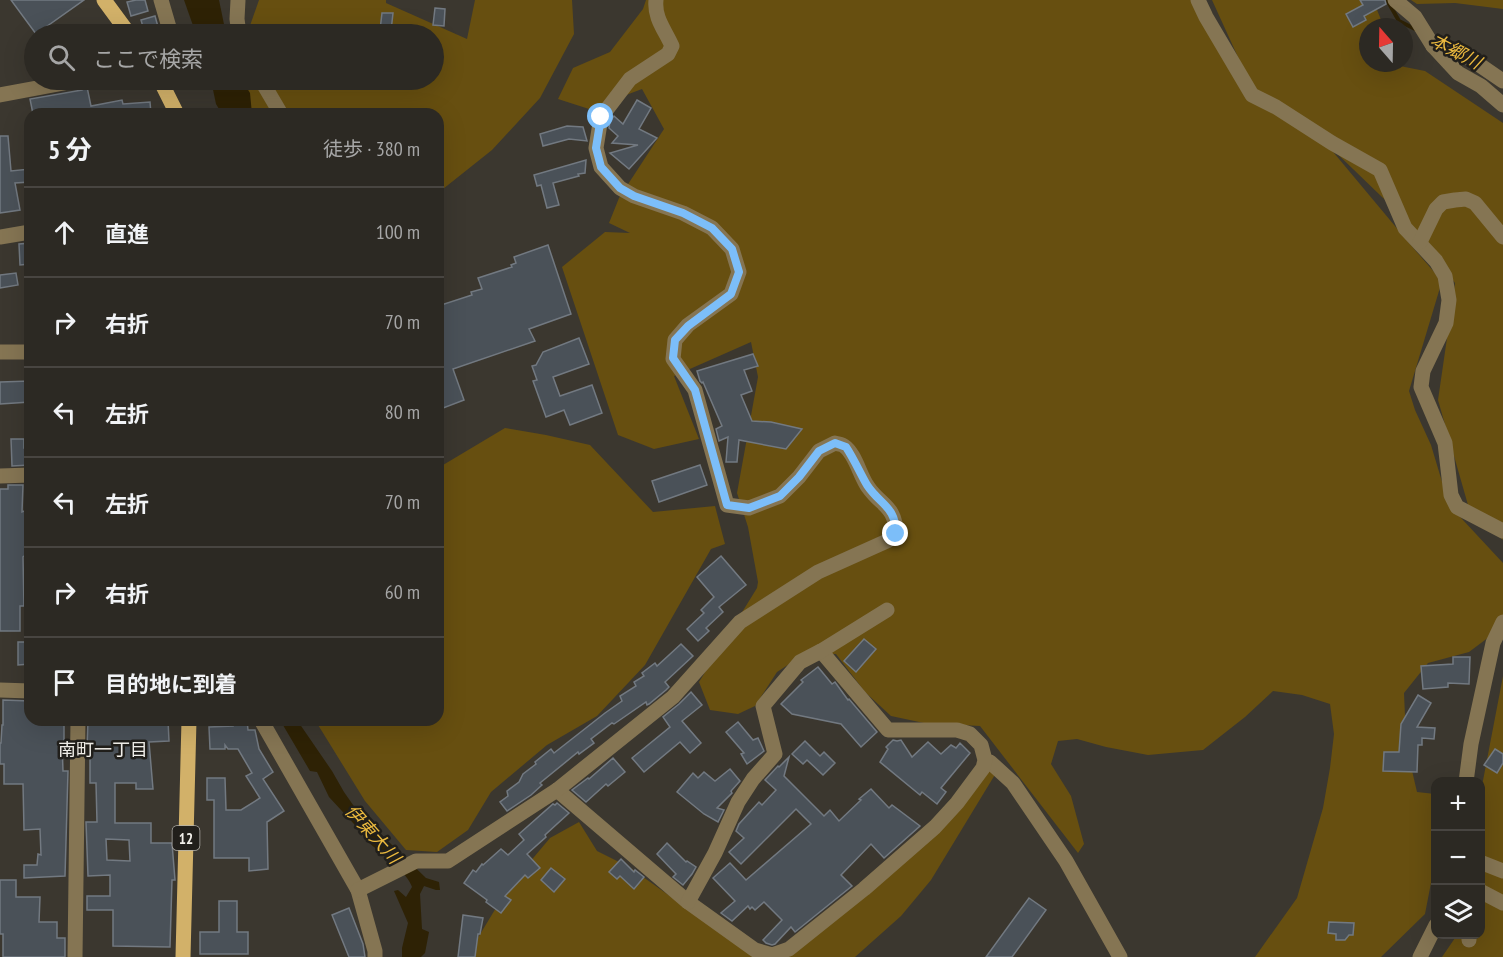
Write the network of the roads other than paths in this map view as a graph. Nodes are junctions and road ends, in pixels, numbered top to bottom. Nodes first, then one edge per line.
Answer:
1 (104, 0) edge
2 (161, 0) edge
3 (238, 0) edge
4 (656, 0) edge
5 (1198, 0) edge
6 (1395, 0) edge
7 (122, 24) edge
8 (168, 24) edge
9 (238, 24) edge
10 (1433, 46) junction
11 (1503, 81) edge
12 (27, 90) edge
13 (165, 90) edge
14 (267, 90) edge
15 (0, 95) edge
16 (1503, 105) edge
17 (174, 108) edge
18 (277, 108) edge
19 (24, 233) edge
20 (0, 237) edge
21 (1503, 237) edge
22 (1420, 242) junction
23 (0, 352) edge
24 (24, 352) edge
25 (24, 475) edge
26 (0, 476) edge
27 (1503, 531) edge
28 (887, 610) dead end
29 (1503, 622) edge
30 (821, 651) junction
31 (0, 690) edge
32 (24, 691) edge
33 (78, 726) edge
34 (189, 726) edge
35 (265, 726) edge
36 (990, 762) dead end
37 (1467, 777) edge
38 (556, 790) junction
39 (1485, 864) edge
40 (1503, 871) edge
41 (364, 886) junction
42 (1485, 894) edge
43 (688, 902) junction
44 (1503, 903) edge
45 (1431, 935) edge
46 (75, 957) edge
47 (183, 957) edge
48 (375, 957) edge
49 (1120, 957) edge
50 (1420, 957) edge

1 - 7 main road
2 - 8 street
3 - 9 street
4 - 38 street
5 - 22 street
6 - 10 street
10 - 11 street
10 - 16 street
12 - 15 street
13 - 17 main road
14 - 18 street
19 - 20 street
21 - 22 street
22 - 27 street
23 - 24 street
25 - 26 street
28 - 30 street
29 - 37 street
30 - 43 street
30 - 43 street
31 - 32 street
33 - 46 street
34 - 47 main road, 12
35 - 41 street
36 - 49 street
38 - 41 street
38 - 43 street
39 - 40 street
41 - 48 street
42 - 44 street
45 - 50 street

